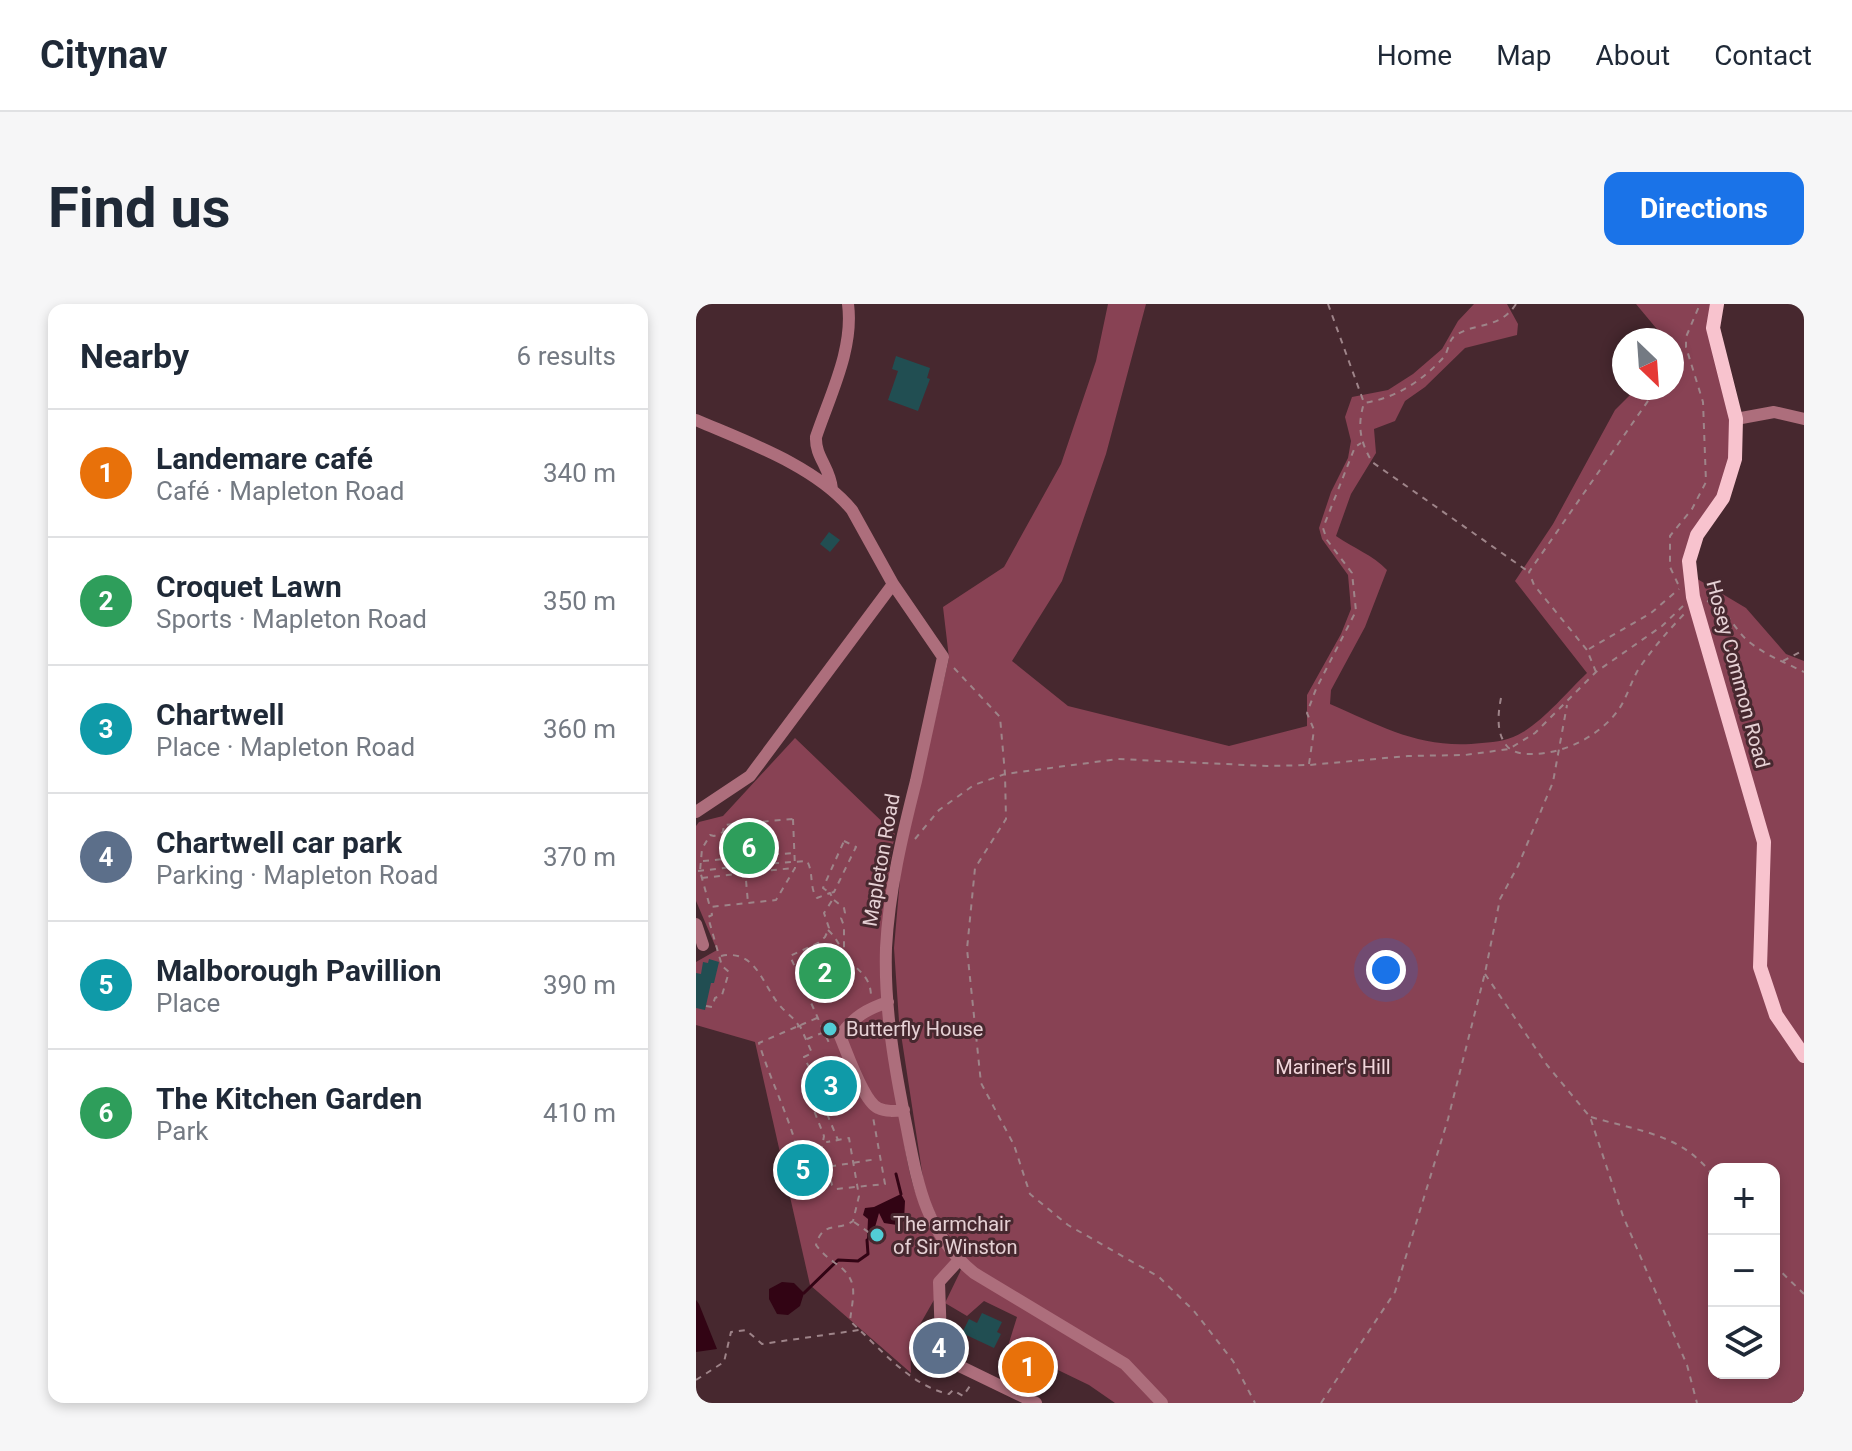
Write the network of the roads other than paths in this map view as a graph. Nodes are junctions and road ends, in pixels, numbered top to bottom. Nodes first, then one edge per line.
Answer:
1 (848, 304) edge
2 (1717, 304) edge
3 (1736, 419) junction
4 (1804, 419) edge
5 (696, 420) edge
6 (832, 489) junction
7 (893, 584) junction
8 (701, 809) edge
9 (696, 822) edge
10 (696, 924) edge
11 (703, 945) dead end
12 (888, 1002) junction
13 (1804, 1056) edge
14 (904, 1110) junction
15 (959, 1260) junction
16 (1036, 1403) edge
17 (1162, 1403) edge

1 - 6 street
2 - 3 main road, Hosey Common Road
3 - 4 street
3 - 13 main road, Hosey Common Road
5 - 6 street
6 - 7 street
7 - 8 street
7 - 12 street, Mapleton Road
8 - 9 street
10 - 11 street
12 - 14 street, Mapleton Road
12 - 14 street
14 - 15 street, Mapleton Road
15 - 16 street
15 - 17 street, Mapleton Road

